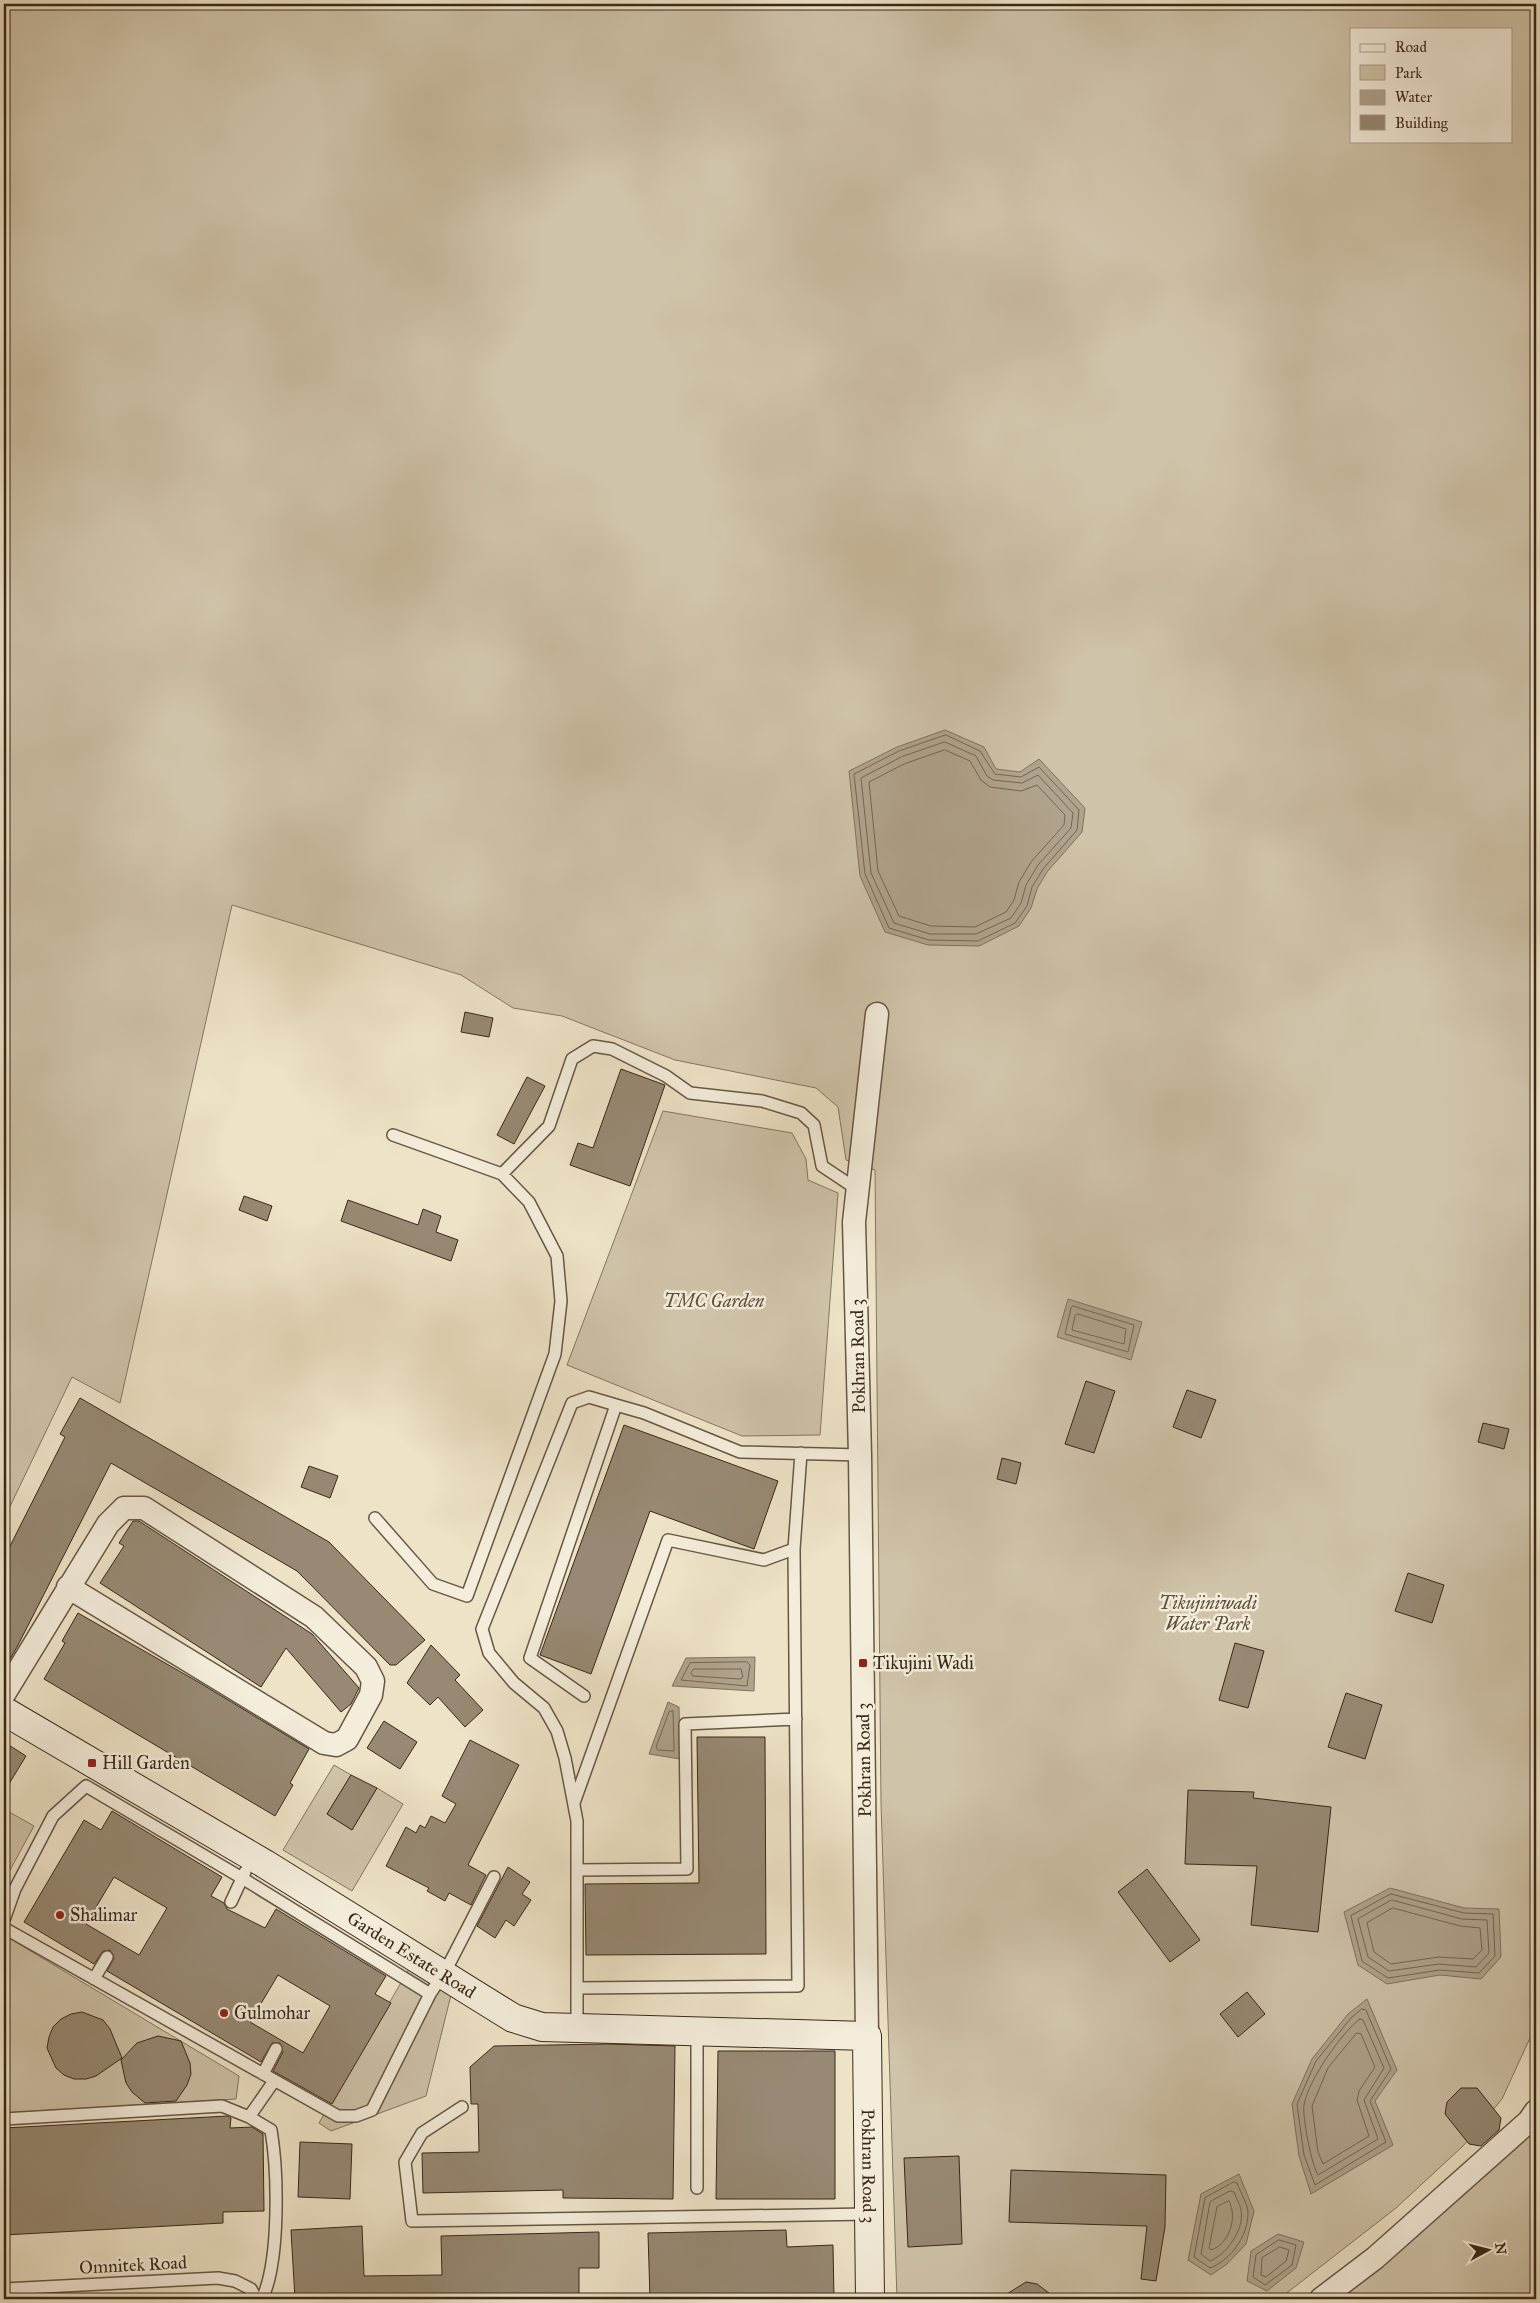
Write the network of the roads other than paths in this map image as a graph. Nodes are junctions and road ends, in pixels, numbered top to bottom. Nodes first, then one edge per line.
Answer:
1 (877, 1014) dead end
2 (393, 1135) dead end
3 (502, 1174) junction
4 (858, 1190) junction
5 (616, 1405) junction
6 (800, 1453) junction
7 (860, 1455) junction
8 (375, 1518) dead end
9 (794, 1549) junction
10 (68, 1587) junction
11 (4, 1694) edge
12 (584, 1696) dead end
13 (4, 1712) edge
14 (796, 1719) junction
15 (574, 1803) junction
16 (248, 1868) junction
17 (577, 1870) junction
18 (494, 1877) dead end
19 (231, 1902) dead end
20 (4, 1920) edge
21 (4, 1928) edge
22 (107, 1957) dead end
23 (94, 1979) junction
24 (437, 1984) junction
25 (577, 1988) junction
26 (577, 2028) junction
27 (697, 2032) junction
28 (867, 2036) junction
29 (276, 2049) dead end
30 (263, 2074) junction
31 (274, 2081) junction
32 (462, 2107) dead end
33 (1536, 2111) edge
34 (249, 2117) junction
35 (4, 2119) edge
36 (697, 2188) dead end
37 (869, 2214) junction
38 (4, 2289) edge
39 (256, 2299) edge
40 (262, 2299) edge
41 (870, 2299) edge
42 (1322, 2299) edge

1 - 4 street, Pokhran Road 3
2 - 3 lane
3 - 4 lane
3 - 8 lane
4 - 7 street, Pokhran Road 3
5 - 6 lane
5 - 12 lane
5 - 15 lane
6 - 7 lane
6 - 9 lane
7 - 28 street, Pokhran Road 3
9 - 14 lane
9 - 15 lane
10 - 10 street
10 - 11 street
13 - 16 street, Garden Estate Road
14 - 17 lane
14 - 25 lane
15 - 17 lane
16 - 19 lane
16 - 20 lane
16 - 24 street, Garden Estate Road
17 - 25 lane
18 - 24 lane
21 - 23 lane
22 - 23 lane
23 - 30 lane
24 - 26 street, Garden Estate Road
24 - 31 lane
25 - 26 lane
26 - 27 street, Garden Estate Road
27 - 28 street, Garden Estate Road
27 - 36 lane
28 - 37 street, Pokhran Road 3
29 - 30 lane
30 - 31 lane
31 - 34 lane
32 - 37 lane
33 - 42 street
34 - 35 lane
34 - 40 lane
37 - 41 street, Pokhran Road 3
38 - 39 lane, Omnitek Road

